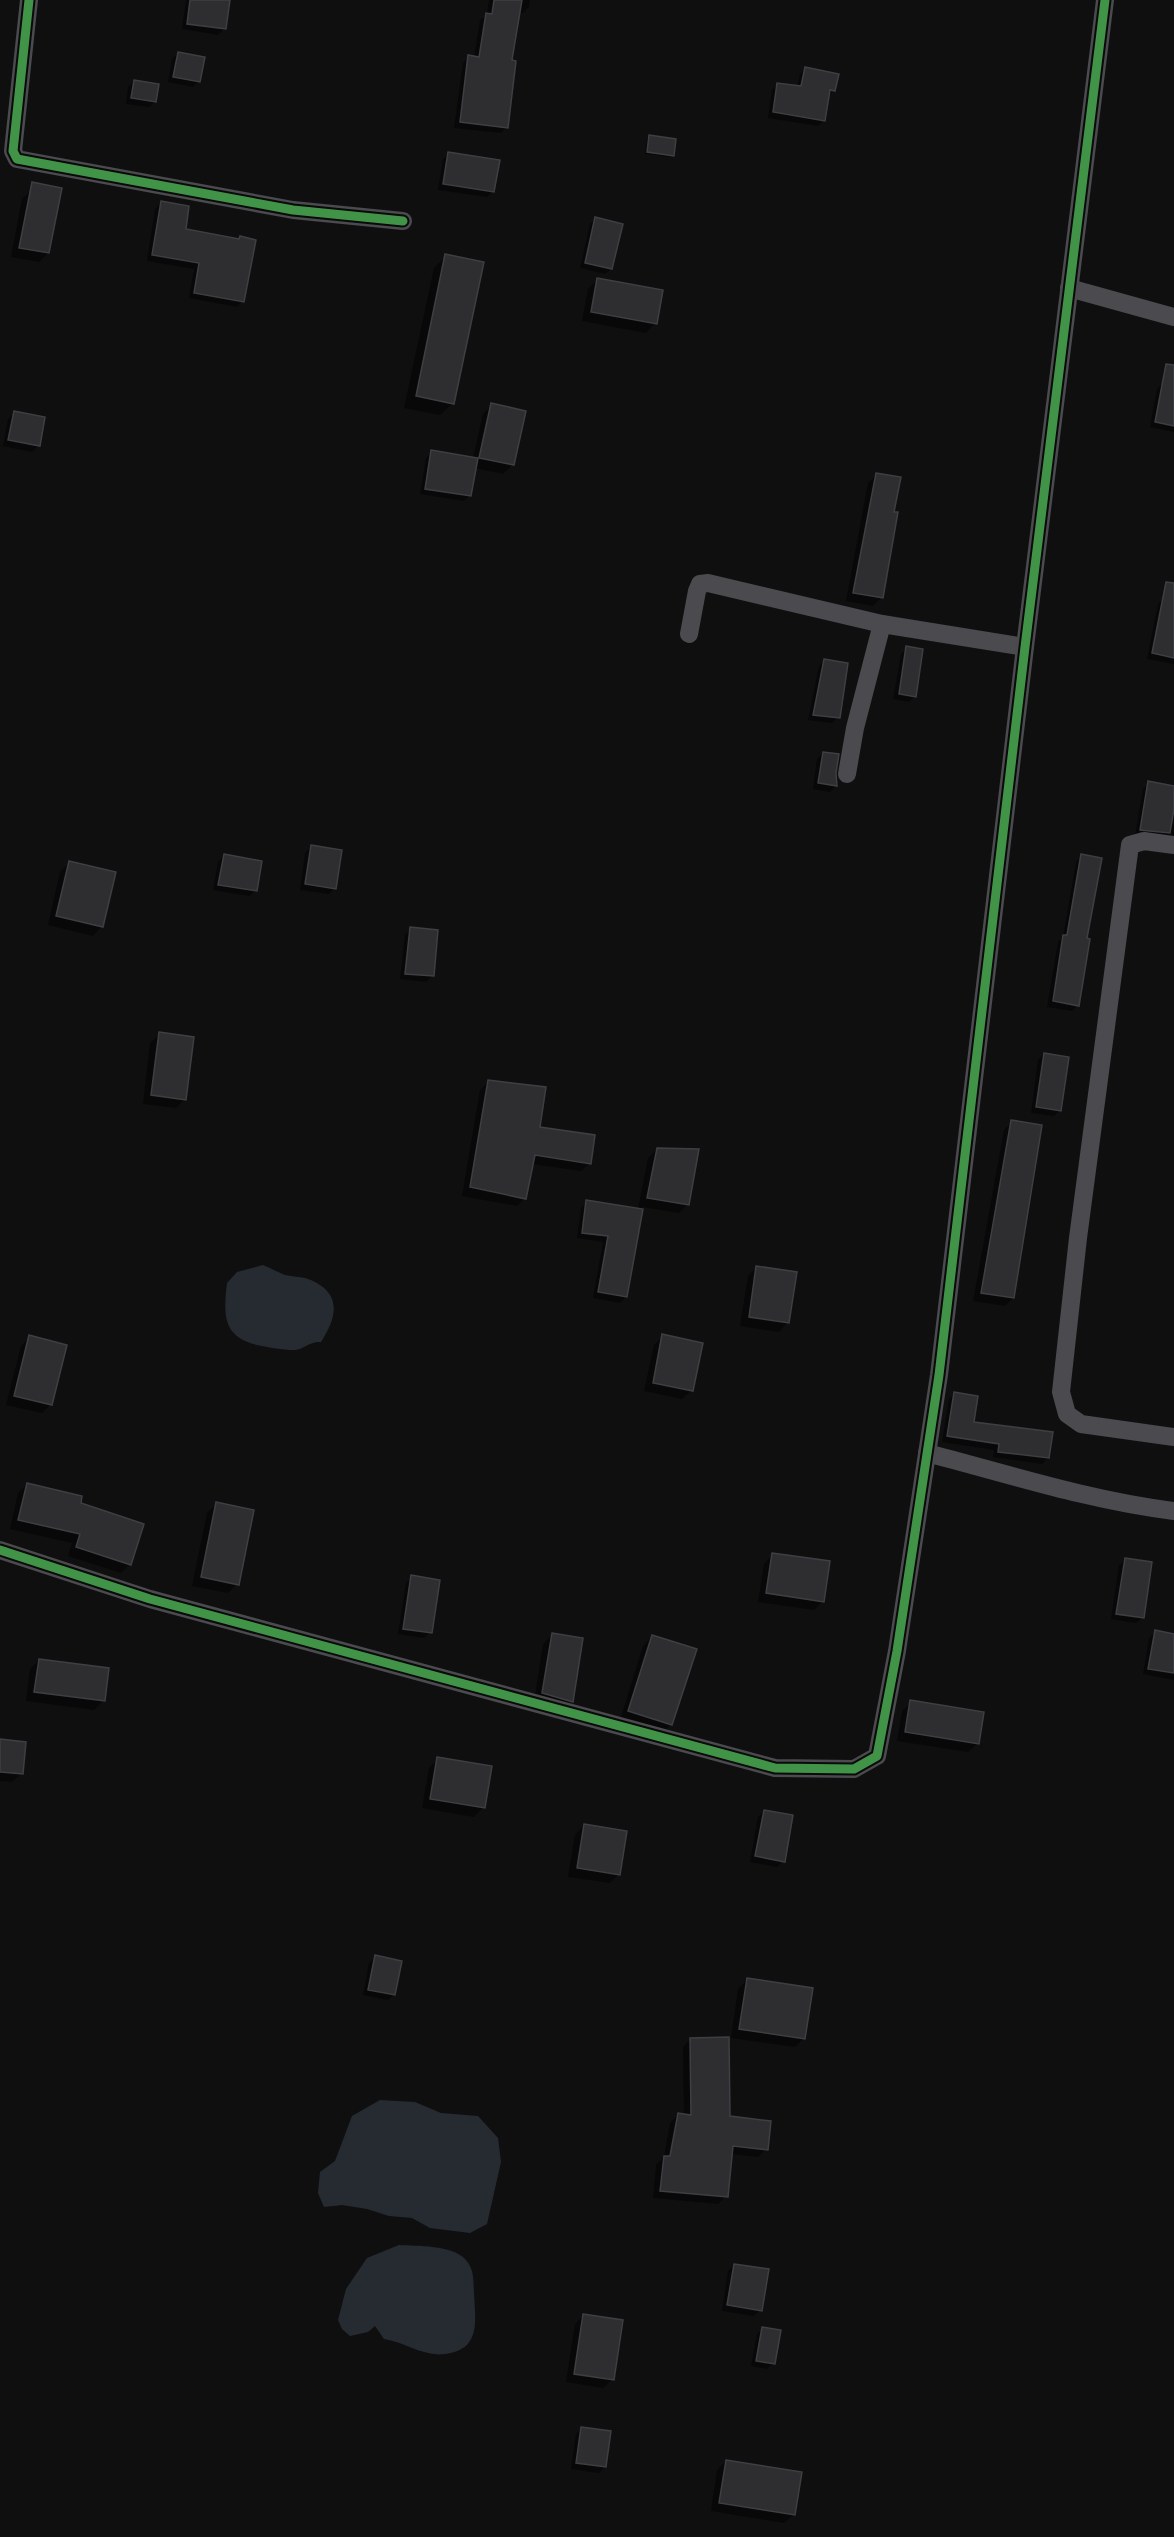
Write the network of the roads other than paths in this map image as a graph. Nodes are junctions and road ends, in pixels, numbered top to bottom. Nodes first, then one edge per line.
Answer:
1 (29, 0) edge
2 (1105, 0) edge
3 (403, 221) dead end
4 (1069, 288) junction
5 (1174, 317) edge
6 (882, 624) junction
7 (689, 634) dead end
8 (1024, 647) junction
9 (847, 774) dead end
10 (1174, 844) edge
11 (1174, 1437) edge
12 (927, 1453) junction
13 (1174, 1511) edge
14 (0, 1550) edge

1 - 3 street
2 - 4 street
4 - 5 street
4 - 8 street
6 - 7 street
6 - 8 street
6 - 9 street
8 - 12 street
10 - 11 street
12 - 13 street
12 - 14 street

